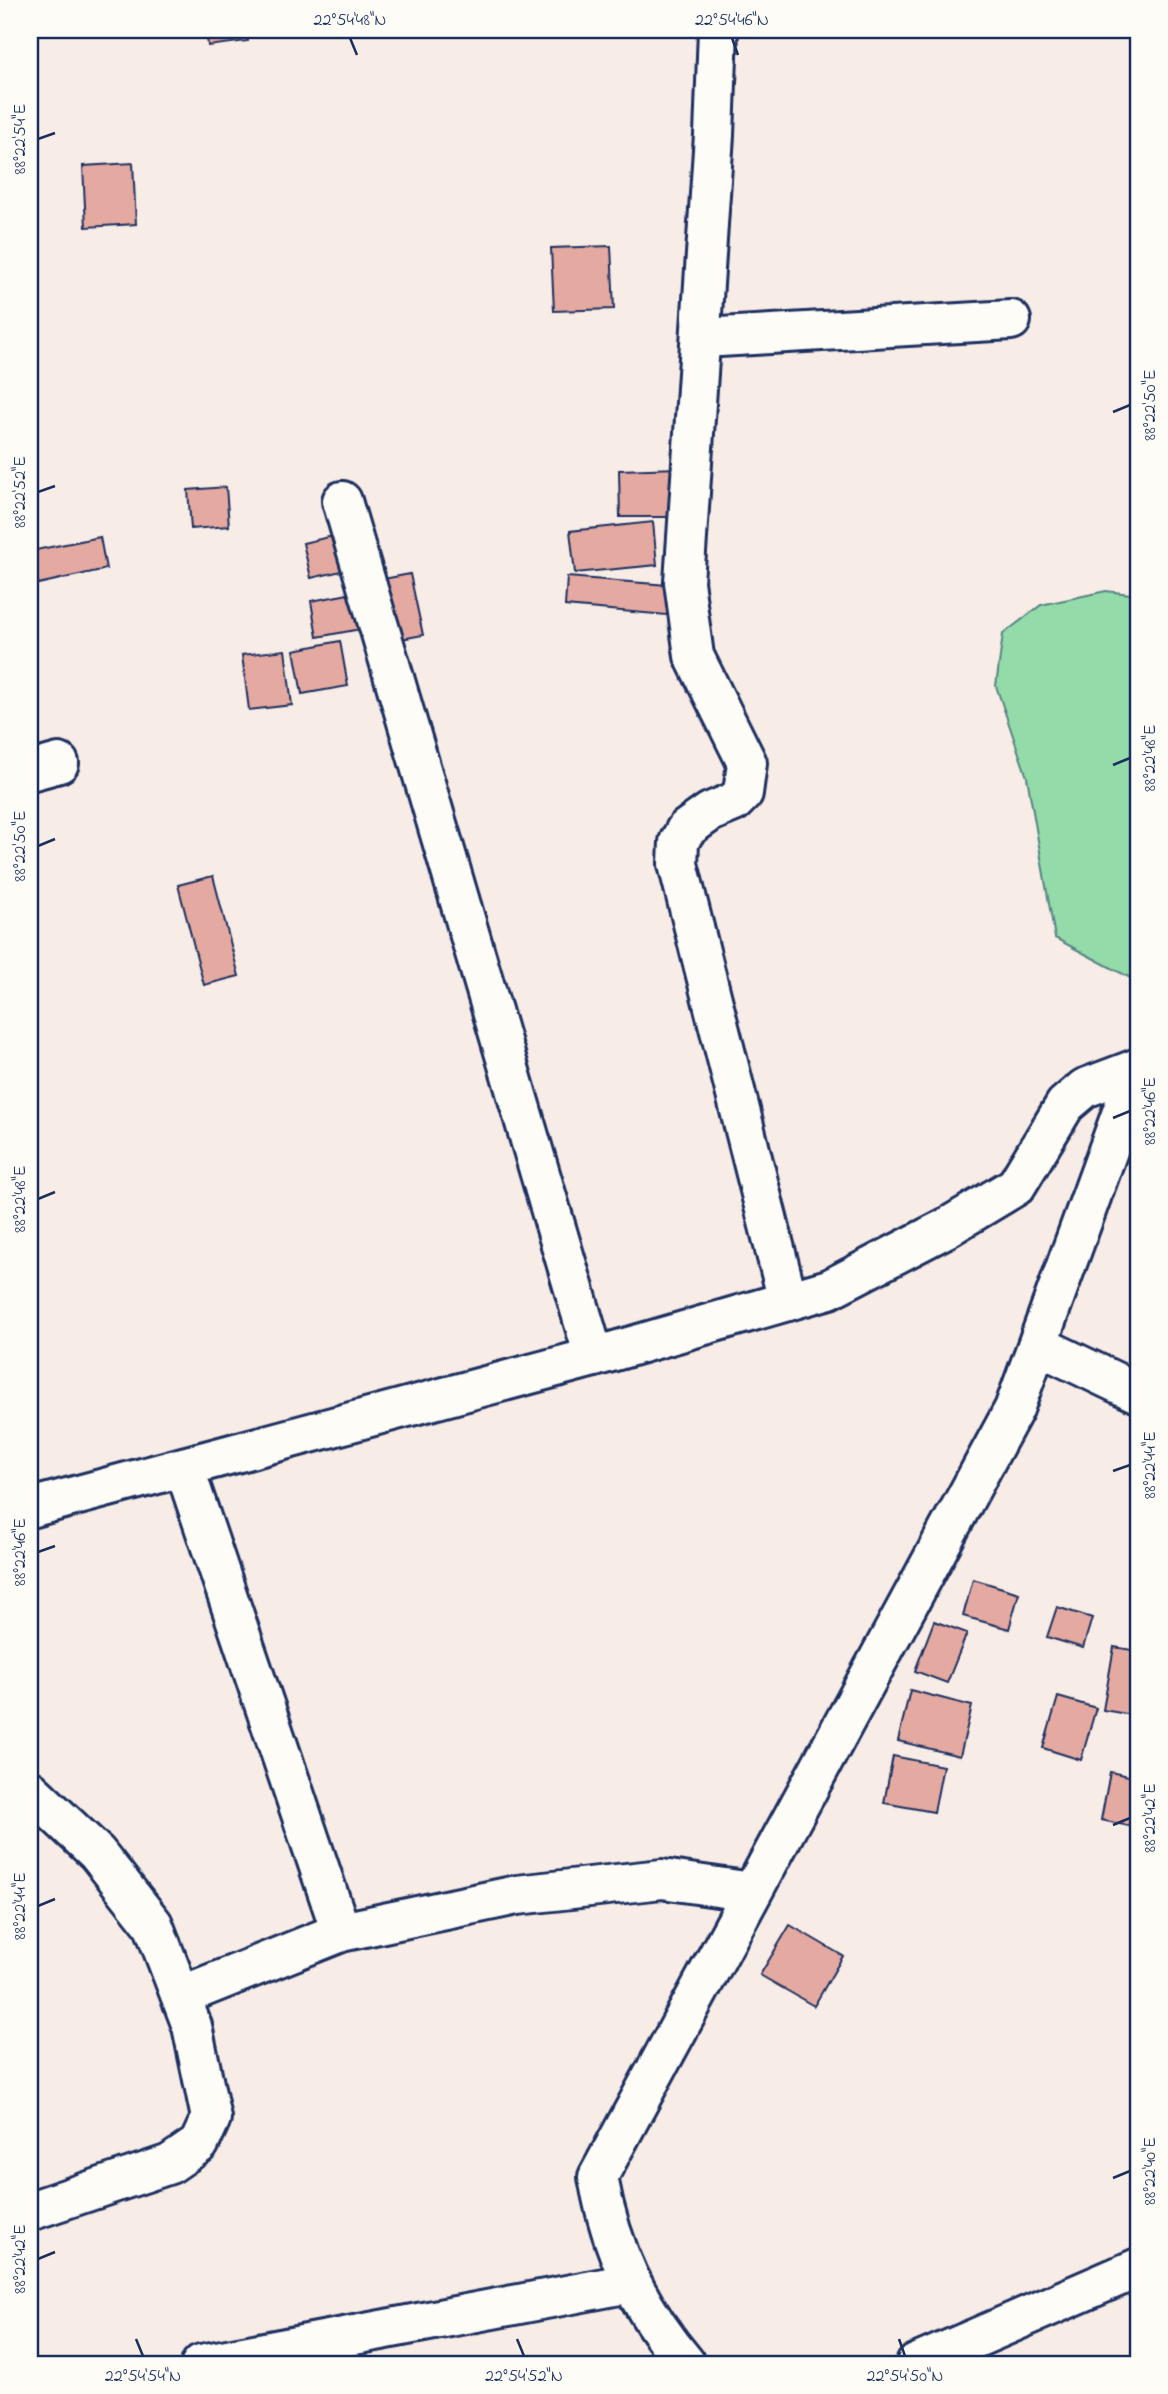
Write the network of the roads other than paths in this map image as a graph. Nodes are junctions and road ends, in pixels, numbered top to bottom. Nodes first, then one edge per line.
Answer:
1 (718, 30) edge
2 (1011, 320) dead end
3 (702, 338) junction
4 (342, 502) dead end
5 (1138, 1068) edge
6 (788, 1301) junction
7 (1038, 1345) junction
8 (594, 1357) junction
9 (1138, 1393) edge
10 (184, 1467) junction
11 (30, 1508) edge
12 (30, 1790) edge
13 (752, 1892) junction
14 (341, 1931) junction
15 (181, 1996) junction
16 (30, 2211) edge
17 (1138, 2268) edge
18 (630, 2283) junction
19 (201, 2364) edge
20 (687, 2364) edge
21 (916, 2364) edge

1 - 3 street
2 - 3 street
3 - 6 street
4 - 8 street
5 - 6 street
5 - 7 street
6 - 8 street
7 - 9 street
7 - 13 street
8 - 10 street
10 - 11 street
10 - 14 street
12 - 15 street
13 - 14 street
13 - 18 street
14 - 15 street
15 - 16 street
17 - 21 street
18 - 19 street
18 - 20 street

